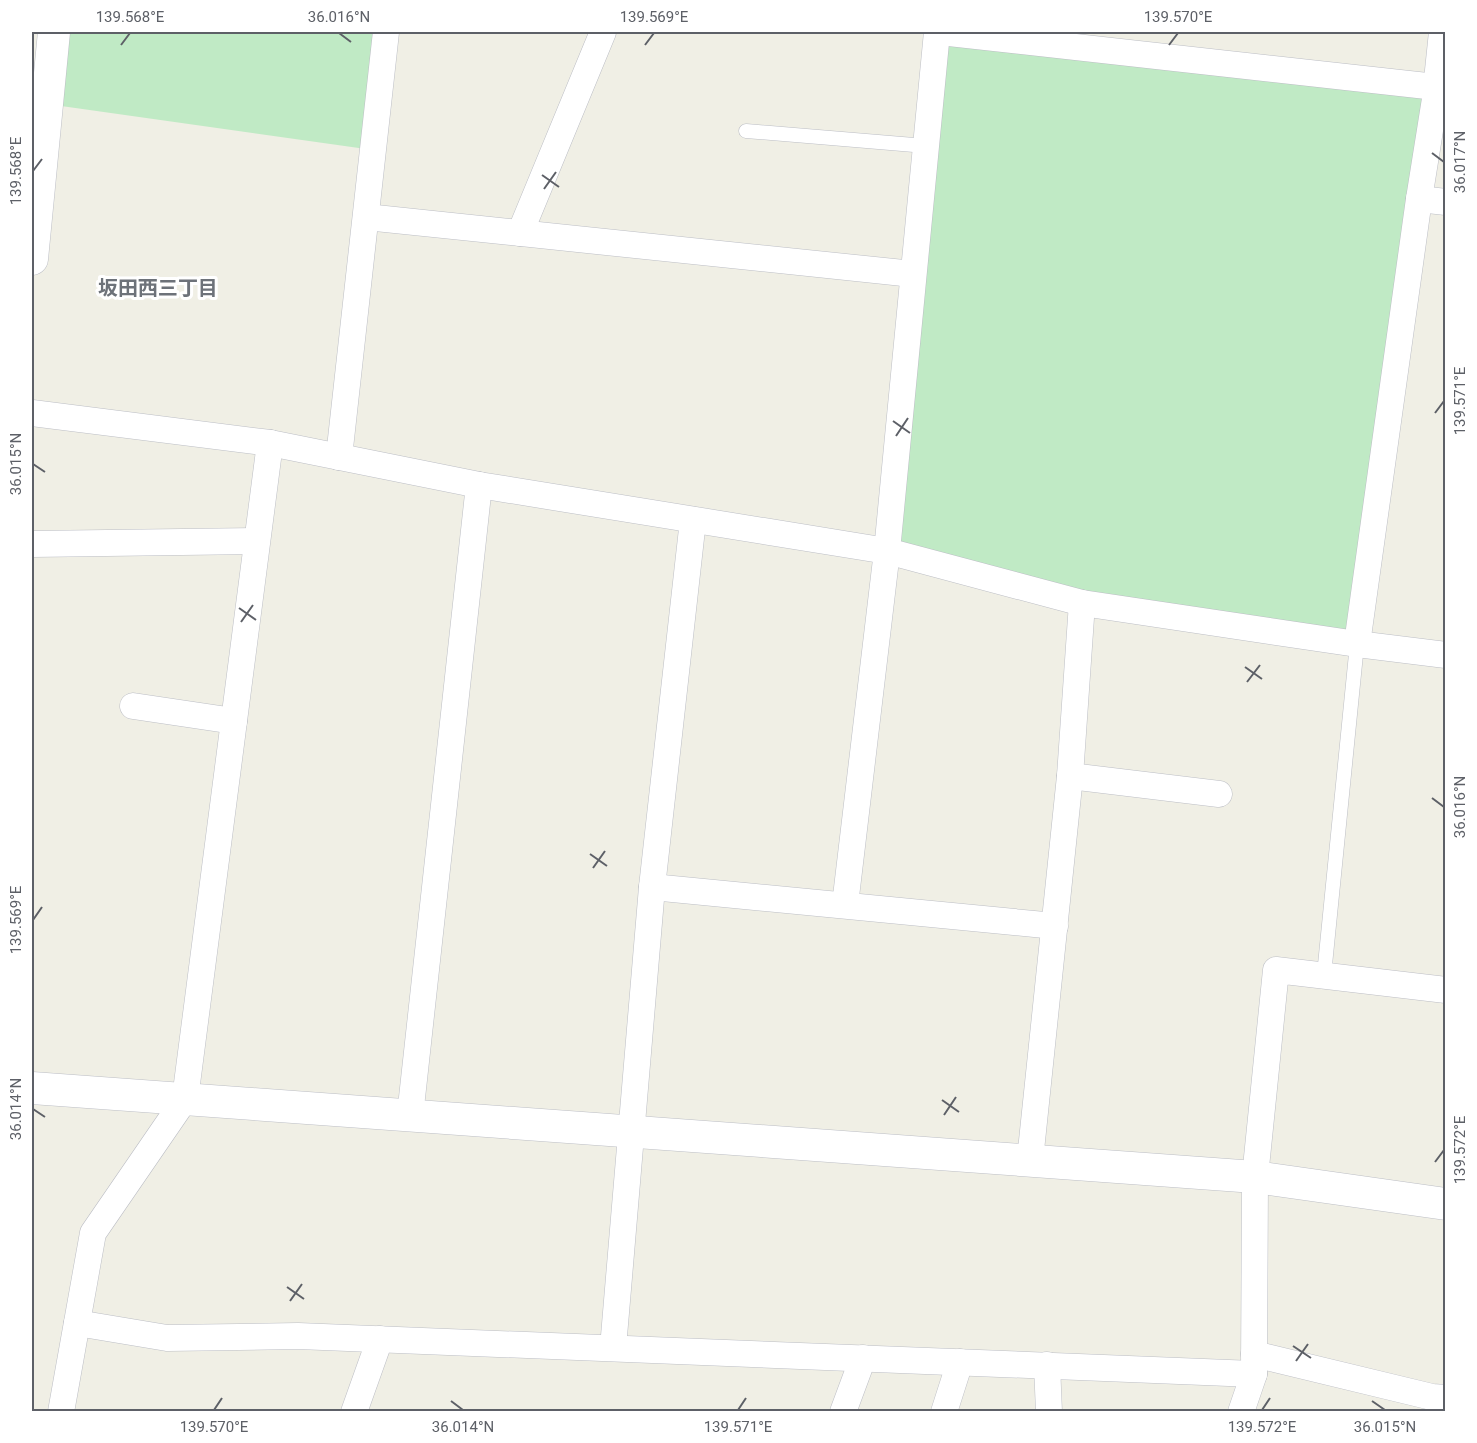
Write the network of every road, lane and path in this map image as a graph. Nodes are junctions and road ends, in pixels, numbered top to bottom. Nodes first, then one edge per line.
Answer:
1 (54, 32) edge
2 (386, 32) edge
3 (603, 32) edge
4 (939, 32) edge
5 (1442, 32) edge
6 (1439, 94) edge
7 (746, 131) dead end
8 (926, 146) junction
9 (1419, 199) junction
10 (1446, 202) edge
11 (366, 217) junction
12 (520, 233) junction
13 (32, 259) edge
14 (913, 274) junction
15 (32, 413) edge
16 (270, 443) junction
17 (339, 457) junction
18 (478, 485) junction
19 (693, 520) junction
20 (256, 541) junction
21 (32, 544) edge
22 (887, 550) junction
23 (1083, 603) junction
24 (1357, 644) junction
25 (1446, 655) edge
26 (133, 706) dead end
27 (234, 721) junction
28 (1070, 776) junction
29 (1219, 794) dead end
30 (652, 887) junction
31 (845, 906) junction
32 (1055, 926) junction
33 (1324, 975) junction
34 (1446, 990) edge
35 (32, 1088) edge
36 (185, 1100) junction
37 (410, 1116) junction
38 (632, 1132) junction
39 (1030, 1160) junction
40 (1255, 1177) junction
41 (1446, 1204) edge
42 (77, 1323) junction
43 (380, 1339) junction
44 (613, 1348) junction
45 (863, 1358) junction
46 (960, 1362) junction
47 (1254, 1364) junction
48 (1047, 1365) junction
49 (1446, 1398) edge
50 (62, 1412) edge
51 (354, 1412) edge
52 (843, 1412) edge
53 (944, 1412) edge
54 (1048, 1412) edge
55 (1241, 1412) edge

1 - 13 street
2 - 11 street
3 - 12 street
4 - 6 street
4 - 8 street
5 - 6 street
6 - 9 street
7 - 8 lane
8 - 14 street
9 - 10 street
9 - 24 street
11 - 12 street
11 - 17 street
12 - 14 street
14 - 22 street
15 - 16 street
16 - 17 street
16 - 20 street
17 - 18 street
18 - 19 street
18 - 37 street
19 - 22 street
19 - 30 street
20 - 21 street
20 - 27 street
22 - 23 street
22 - 31 street
23 - 24 street
23 - 28 street
24 - 25 street
24 - 33 lane
26 - 27 street
27 - 36 street
28 - 29 street
28 - 32 street
30 - 31 street
30 - 38 street
31 - 32 street
32 - 39 street
33 - 34 street
33 - 40 street
35 - 36 street
36 - 37 street
36 - 42 street
37 - 38 street
38 - 39 street
38 - 44 street
39 - 40 street
40 - 41 street
40 - 47 street
42 - 43 street
42 - 50 street
43 - 44 street
43 - 51 street
44 - 45 street
45 - 46 street
45 - 52 street
46 - 48 street
46 - 53 street
47 - 48 street
47 - 49 street
47 - 55 street
48 - 54 street

